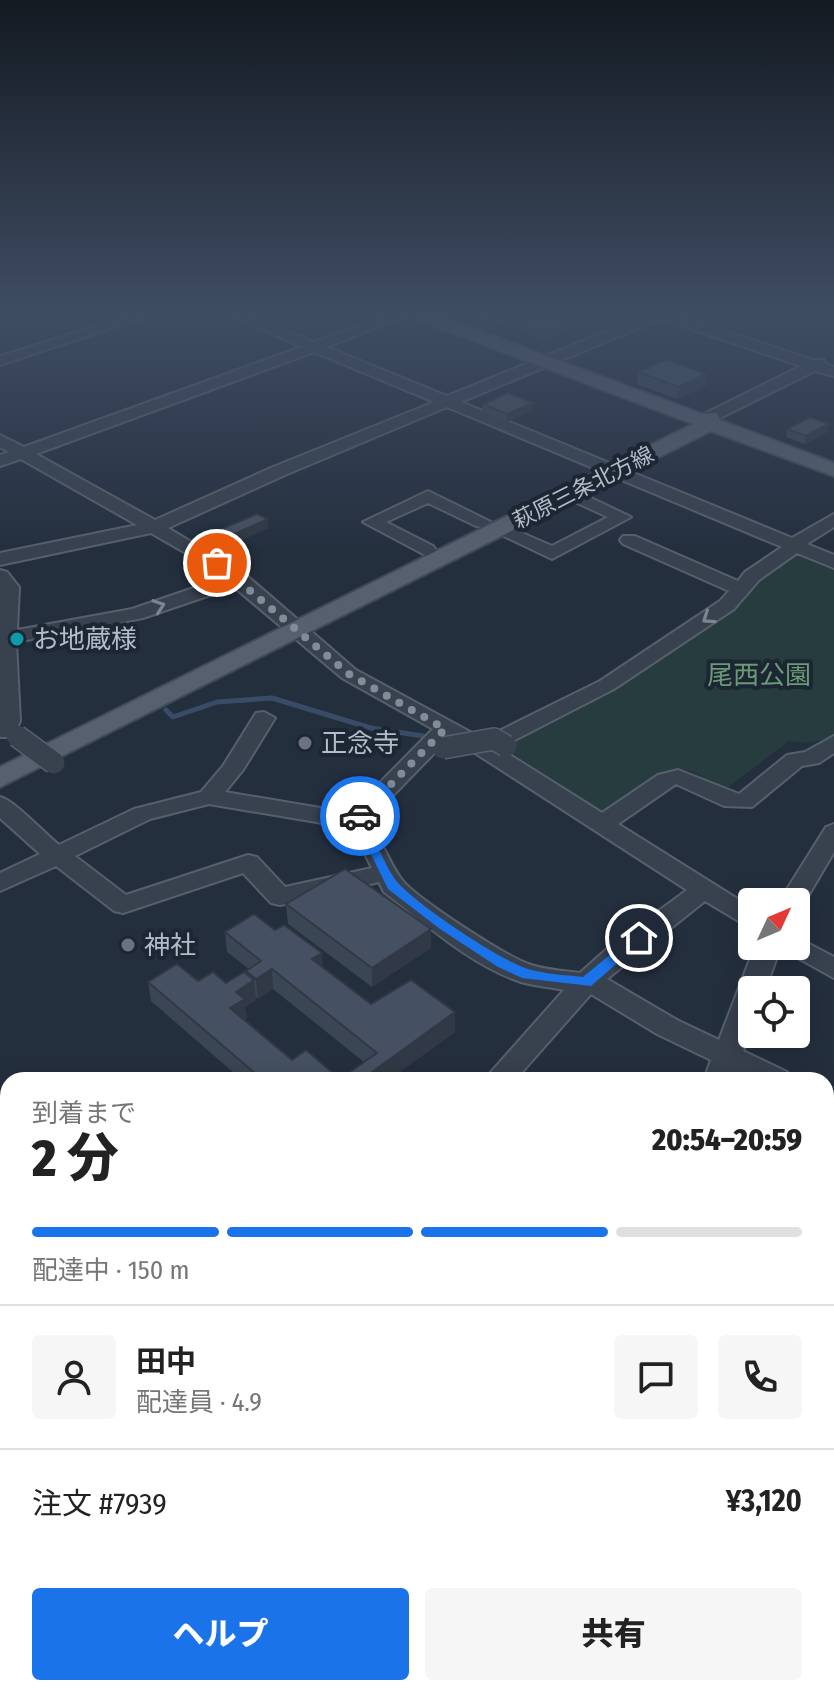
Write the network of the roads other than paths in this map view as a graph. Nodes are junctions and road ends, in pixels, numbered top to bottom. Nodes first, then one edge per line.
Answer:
1 (186, 393) edge
2 (425, 393) edge
3 (472, 393) edge
4 (636, 393) edge
5 (758, 393) edge
6 (449, 403) junction
7 (705, 420) junction
8 (0, 440) edge
9 (23, 453) junction
10 (0, 461) edge
11 (834, 464) edge
12 (608, 468) junction
13 (834, 470) edge
14 (570, 493) junction
15 (834, 519) edge
16 (491, 526) junction
17 (155, 527) junction
18 (629, 540) dead end
19 (796, 546) junction
20 (427, 550) junction
21 (0, 559) edge
22 (834, 562) edge
23 (0, 576) edge
24 (239, 579) junction
25 (740, 589) junction
26 (292, 626) junction
27 (3, 638) edge
28 (264, 718) dead end
29 (444, 738) junction
30 (9, 743) edge
31 (834, 743) edge
32 (506, 746) dead end
33 (483, 748) junction
34 (54, 763) dead end
35 (0, 778) edge
36 (209, 797) junction
37 (0, 804) edge
38 (354, 822) junction
39 (602, 824) junction
40 (834, 832) edge
41 (55, 855) junction
42 (826, 860) edge
43 (385, 873) junction
44 (0, 883) edge
45 (803, 888) edge
46 (703, 890) junction
47 (738, 911) edge
48 (810, 954) edge
49 (763, 960) edge
50 (834, 969) edge
51 (586, 983) junction
52 (723, 1069) edge
53 (505, 1072) edge

1 - 9 street
2 - 6 street
3 - 6 street
4 - 7 main road
5 - 7 street
6 - 12 street
6 - 17 street
7 - 11 main road
7 - 12 main road, 萩原三条北方線
7 - 13 main road
8 - 9 street
9 - 10 street
9 - 17 street
12 - 14 main road, 萩原三条北方線
12 - 16 main road, 萩原三条北方線
12 - 19 street
14 - 16 main road, 萩原三条北方線
14 - 16 street
15 - 19 street
16 - 20 main road, 萩原三条北方線
16 - 20 street
16 - 26 main road, 萩原三条北方線
17 - 21 street
17 - 24 street
18 - 25 street
19 - 22 street
19 - 25 street
20 - 26 main road, 萩原三条北方線
23 - 27 street
24 - 26 street
27 -> 24 street
25 -> 33 street
26 - 29 street
26 - 30 main road, 萩原三条北方線
26 - 35 main road, 萩原三条北方線
27 - 30 street
28 - 36 street
29 - 32 street, bridge
29 - 33 street
29 - 38 street
30 - 34 street, bridge
31 - 39 street
33 - 39 street
36 - 38 street
36 - 41 street
37 - 41 street
38 - 43 street
39 - 46 street
40 - 42 street
41 - 43 street
41 - 44 street
42 - 45 street
43 - 51 street
46 - 47 street
46 - 51 street
48 - 50 street
49 - 52 street
51 - 52 street
51 - 53 street

